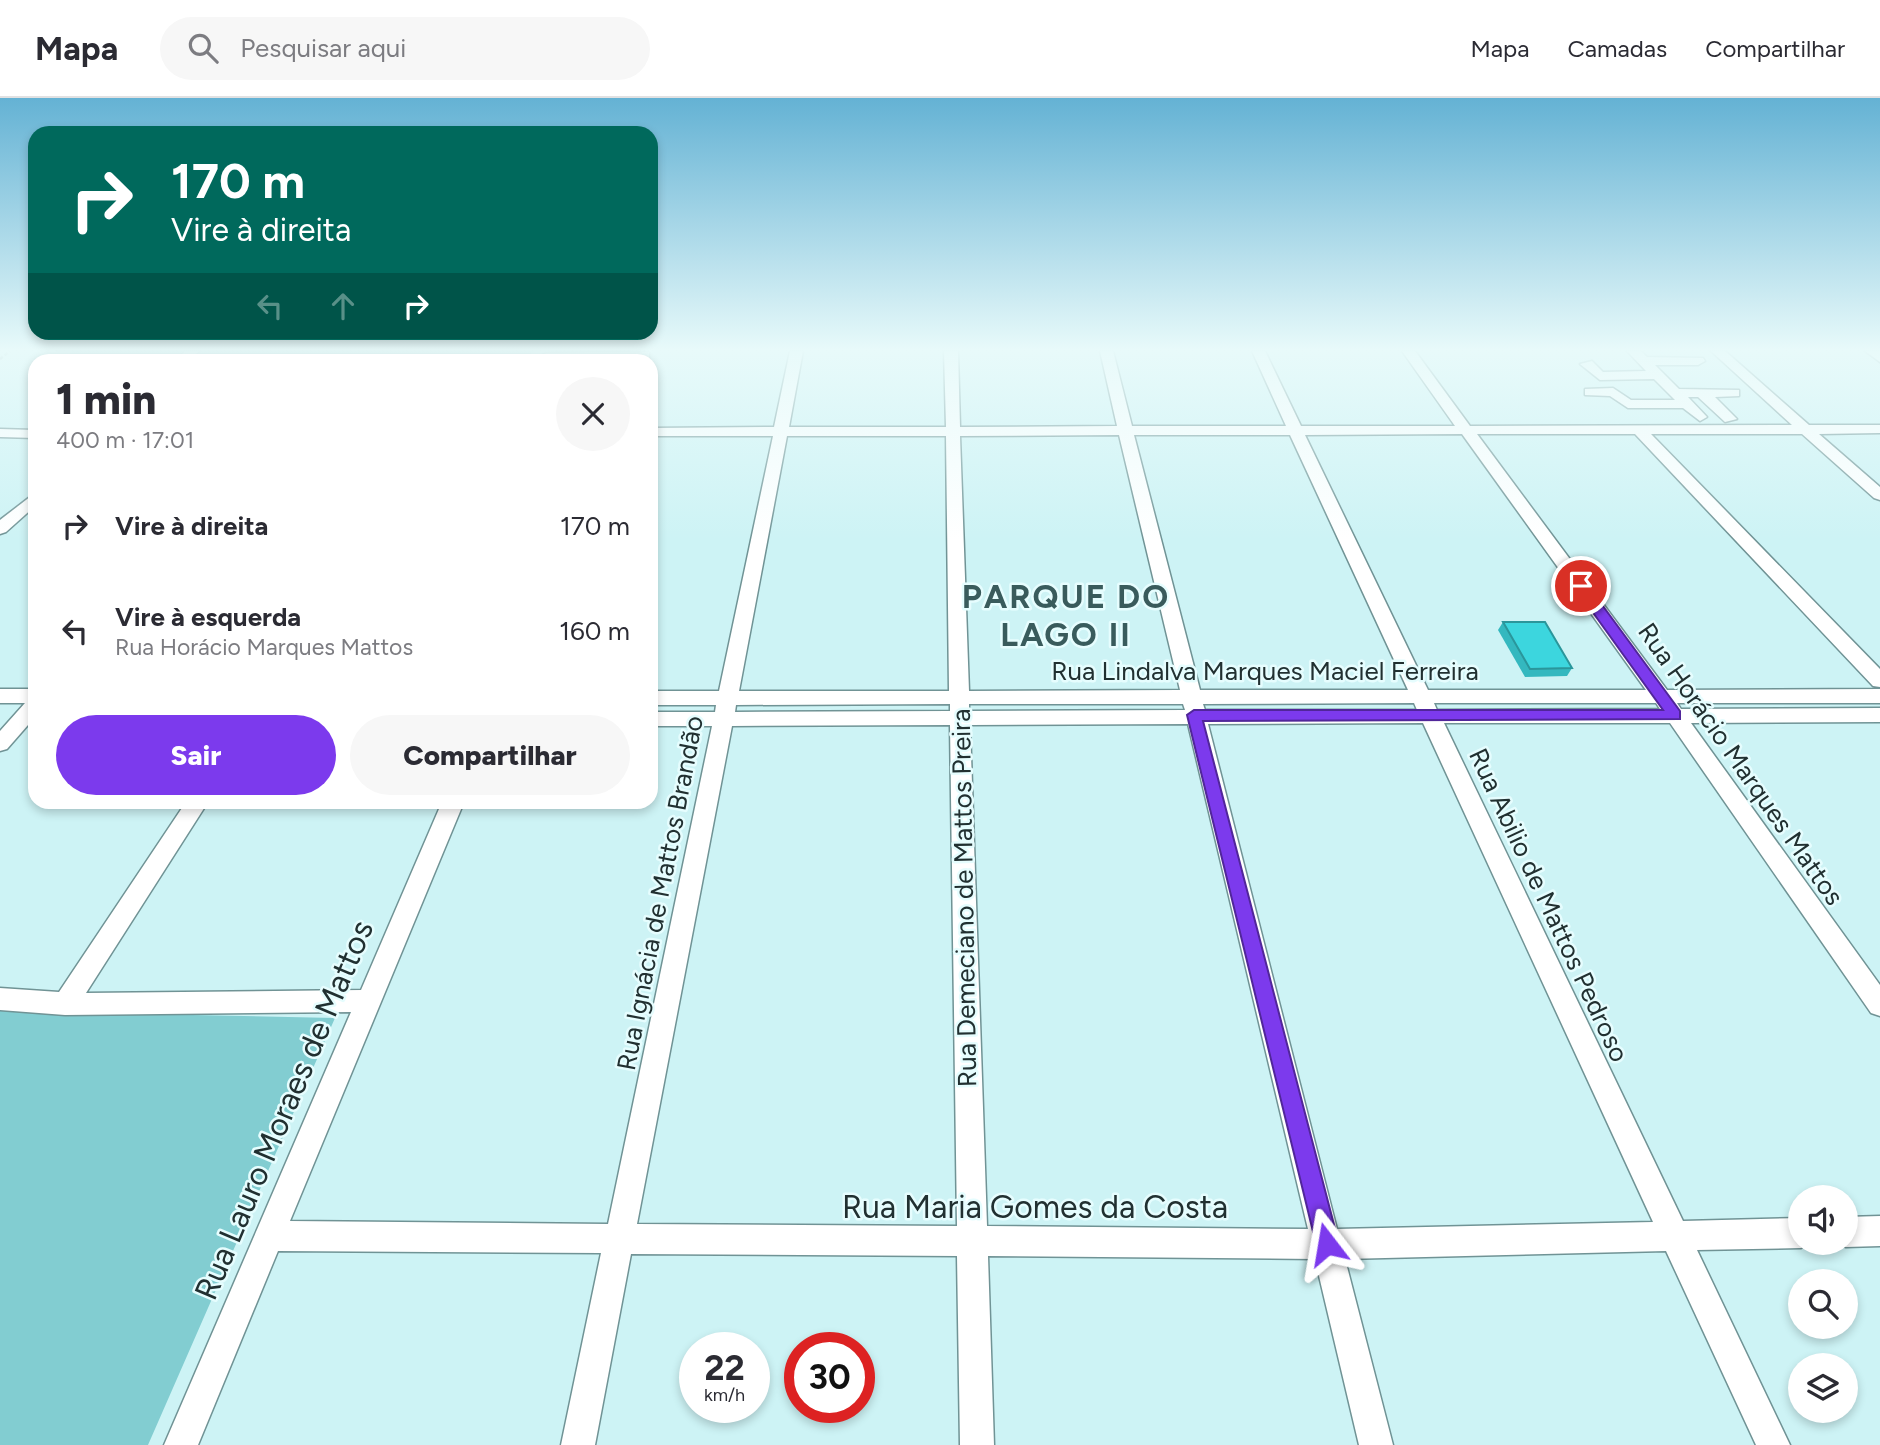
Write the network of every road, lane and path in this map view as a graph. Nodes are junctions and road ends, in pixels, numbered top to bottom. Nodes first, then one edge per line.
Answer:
1 (784, 414) edge
2 (953, 414) edge
3 (1121, 414) edge
4 (1287, 414) edge
5 (1454, 414) edge
6 (1697, 414) edge
7 (1725, 414) edge
8 (1789, 414) edge
9 (1700, 417) dead end
10 (1730, 419) dead end
11 (1806, 429) junction
12 (1880, 429) edge
13 (1639, 430) junction
14 (1467, 431) junction
15 (658, 432) edge
16 (1125, 432) junction
17 (1296, 432) junction
18 (0, 433) edge
19 (953, 433) junction
20 (28, 434) edge
21 (780, 434) junction
22 (1880, 495) edge
23 (28, 504) edge
24 (0, 529) edge
25 (1880, 681) edge
26 (0, 696) edge
27 (28, 696) edge
28 (1880, 696) edge
29 (1662, 697) junction
30 (658, 699) edge
31 (1425, 706) junction
32 (1192, 707) junction
33 (959, 708) junction
34 (725, 709) junction
35 (28, 713) edge
36 (1675, 715) junction
37 (1880, 715) edge
38 (28, 716) edge
39 (0, 718) edge
40 (658, 718) edge
41 (0, 744) edge
42 (192, 809) edge
43 (450, 809) edge
44 (0, 999) edge
45 (368, 1000) junction
46 (65, 1003) junction
47 (1880, 1005) edge
48 (1880, 1231) edge
49 (1858, 1232) edge
50 (1788, 1233) edge
51 (269, 1236) junction
52 (1674, 1236) junction
53 (619, 1239) junction
54 (972, 1242) junction
55 (1327, 1244) junction
56 (181, 1445) edge
57 (578, 1445) edge
58 (976, 1445) edge
59 (1376, 1445) edge
60 (1773, 1445) edge

1 - 21 street, Rua Ignácia de Mattos Brandão
2 - 19 street, Rua Demeciano de Mattos Preira
3 - 16 street
4 - 17 street, Rua Abilio de Mattos Pedroso
5 - 14 street, Rua Horácio Marques Mattos
6 - 9 street
7 - 10 street
8 - 11 street
11 - 12 street
11 - 13 street
11 - 22 street
13 - 14 street
13 - 25 street
14 - 17 street
14 - 29 street, Rua Horácio Marques Mattos
15 - 21 street
16 - 17 street
16 - 19 street
16 - 32 street
17 - 31 street, Rua Abilio de Mattos Pedroso
18 - 20 street
19 - 21 street
19 - 33 street, Rua Demeciano de Mattos Preira
21 - 34 street, Rua Ignácia de Mattos Brandão
23 - 24 street
26 - 27 street
28 - 29 street, Rua Lindalva Marques Maciel Ferreira
29 - 31 street, Rua Lindalva Marques Maciel Ferreira
29 - 36 street, Rua Horácio Marques Mattos
30 - 34 street, Rua Lindalva Marques Maciel Ferreira
31 - 32 street, Rua Lindalva Marques Maciel Ferreira
31 - 36 street
31 - 52 street, Rua Abilio de Mattos Pedroso
32 - 33 street, Rua Lindalva Marques Maciel Ferreira
32 - 55 street
33 - 34 street, Rua Lindalva Marques Maciel Ferreira
33 - 54 street, Rua Demeciano de Mattos Preira
34 - 40 street, Rua Lindalva Marques Maciel Ferreira
34 - 53 street, Rua Ignácia de Mattos Brandão
35 - 39 street
36 - 37 street
36 - 47 street, Rua Horácio Marques Mattos
38 - 41 street
42 - 46 street
43 - 45 street, Rua Lauro Moraes de Mattos
44 - 46 street
45 - 46 street
45 - 51 street, Rua Lauro Moraes de Mattos
48 - 49 street
50 - 52 street, Rua Maria Gomes da Costa
51 - 53 street, Rua Maria Gomes da Costa
51 - 56 street, Rua Lauro Moraes de Mattos
52 - 55 street, Rua Maria Gomes da Costa
52 - 60 street, Rua Abilio de Mattos Pedroso
53 - 54 street, Rua Maria Gomes da Costa
53 - 57 street, Rua Ignácia de Mattos Brandão
54 - 55 street, Rua Maria Gomes da Costa
54 - 58 street, Rua Demeciano de Mattos Preira
55 - 59 street

